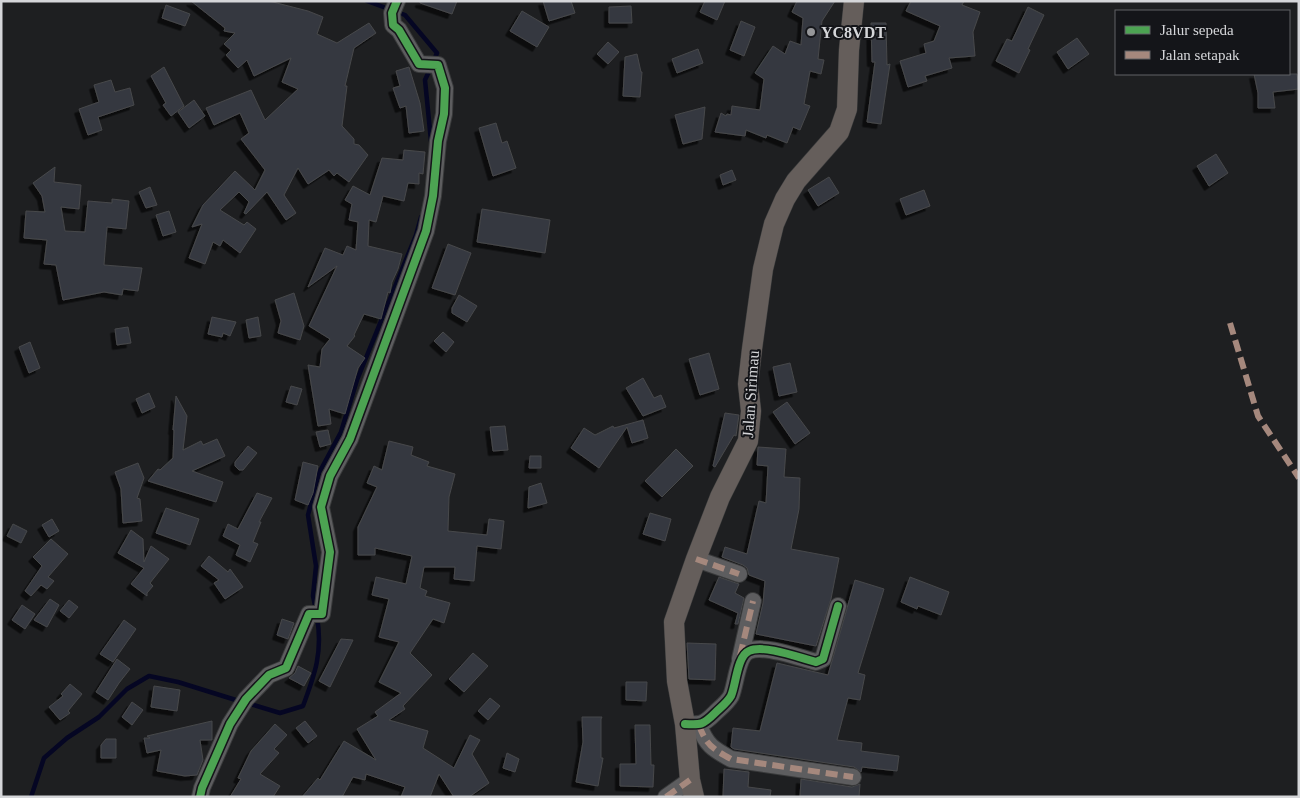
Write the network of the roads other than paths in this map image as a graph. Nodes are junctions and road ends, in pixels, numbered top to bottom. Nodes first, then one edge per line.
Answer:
1 (854, 1) edge
2 (394, 7) edge
3 (696, 559) junction
4 (739, 574) dead end
5 (753, 601) dead end
6 (838, 606) dead end
7 (742, 657) junction
8 (692, 725) junction
9 (853, 778) dead end
10 (692, 789) edge
11 (200, 797) edge
12 (666, 797) edge

1 - 3 main road, Jalan Sirimau
2 - 11 street
3 - 4 street
3 - 8 main road, Jalan Sirimau
5 - 7 street
6 - 7 street
7 - 8 street
8 - 9 street
8 - 10 main road, Jalan Sirimau
10 - 12 street

